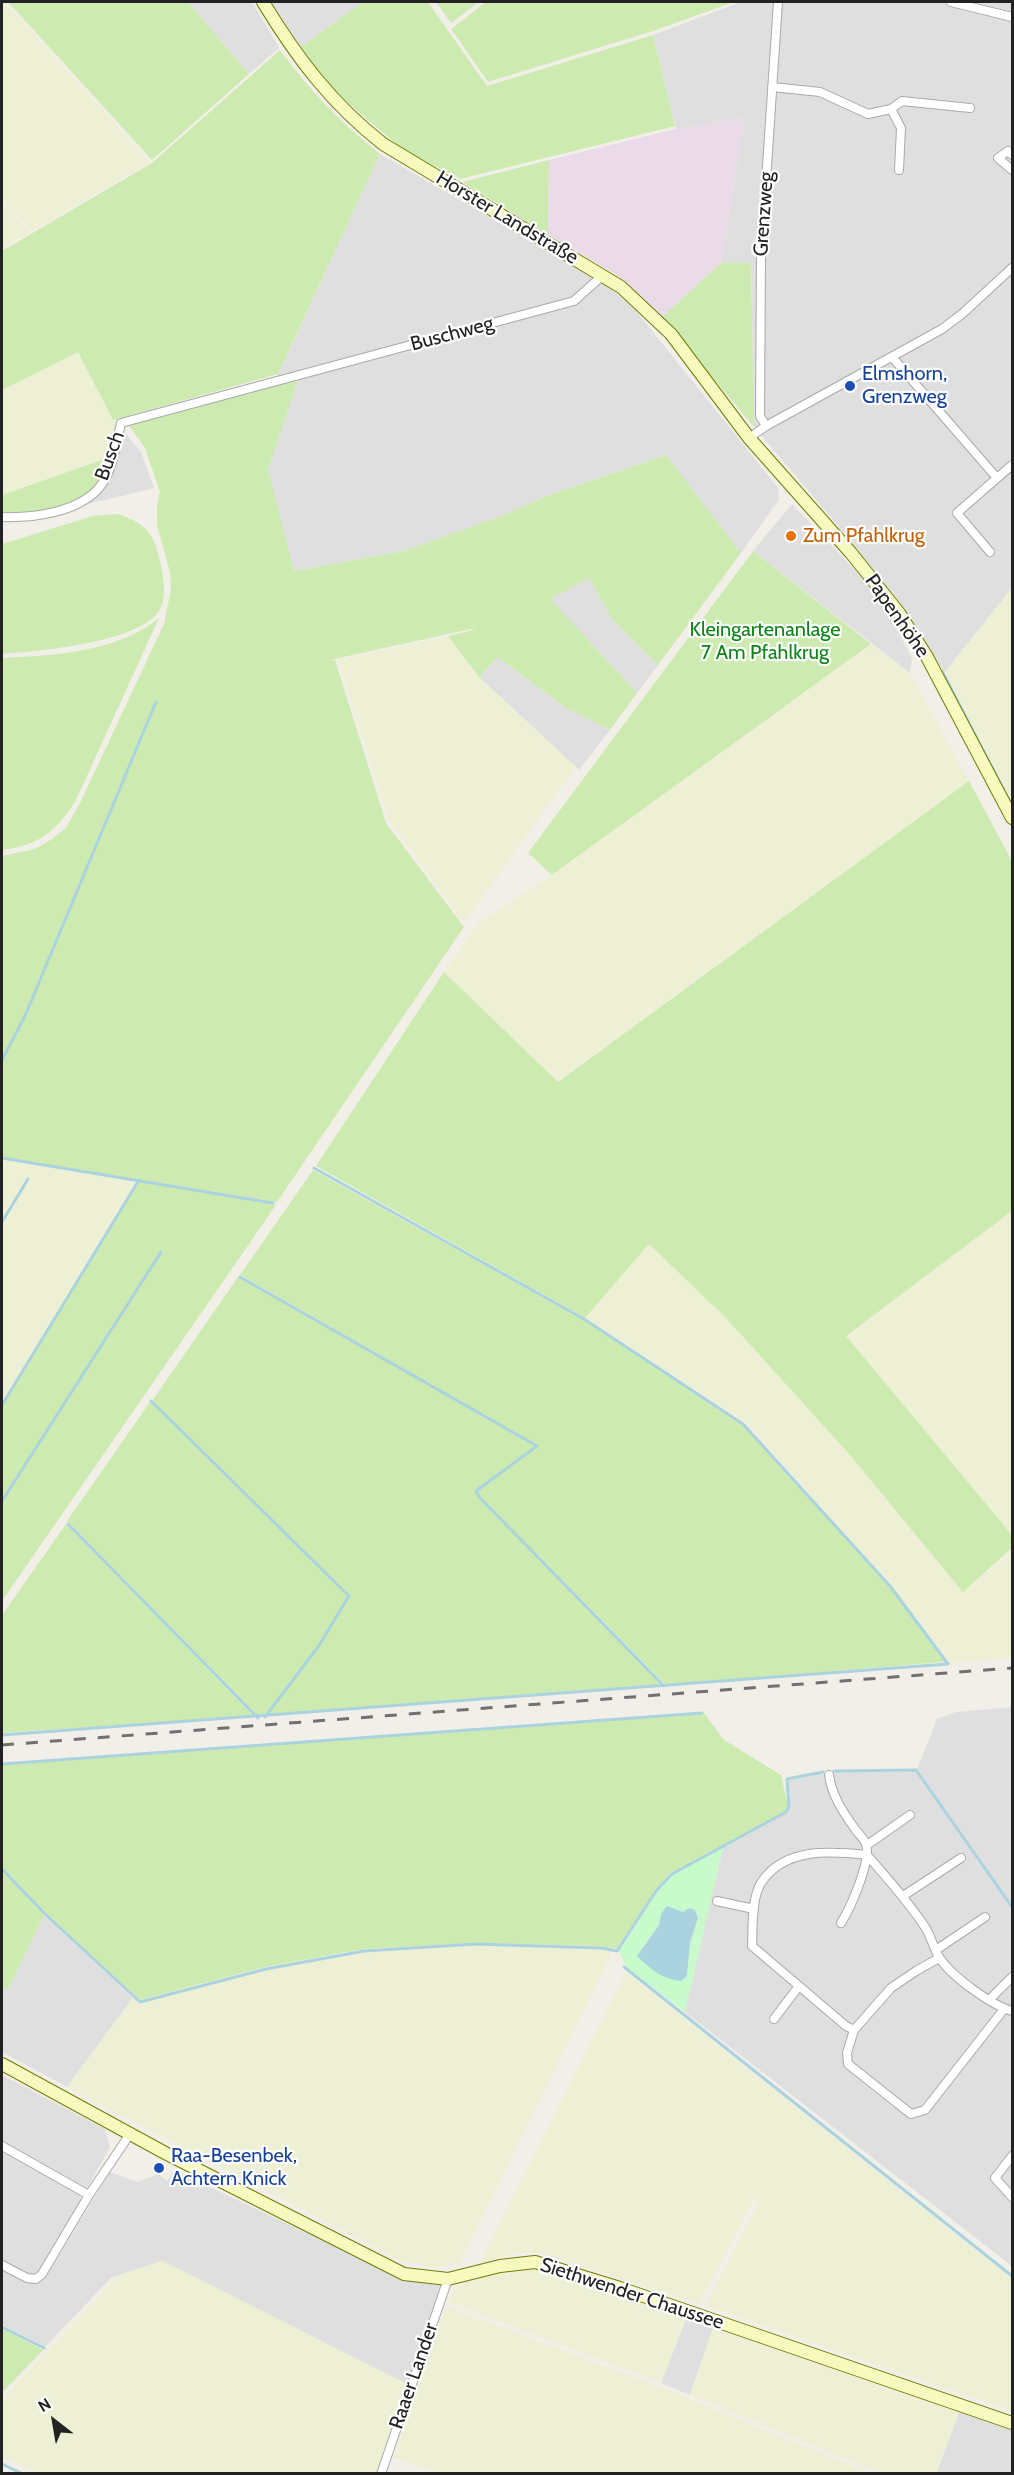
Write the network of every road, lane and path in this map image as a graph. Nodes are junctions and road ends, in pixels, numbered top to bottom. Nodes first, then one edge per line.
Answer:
1 (263, 2) edge
2 (778, 2) edge
3 (951, 2) edge
4 (1012, 17) edge
5 (772, 87) junction
6 (970, 108) dead end
7 (891, 109) junction
8 (1012, 155) edge
9 (899, 170) dead end
10 (1012, 170) edge
11 (1012, 268) edge
12 (603, 275) junction
13 (892, 357) junction
14 (292, 377) joint
15 (766, 426) junction
16 (749, 438) junction
17 (1012, 465) edge
18 (997, 478) junction
19 (2, 517) edge
20 (990, 552) dead end
21 (1012, 818) edge
22 (829, 1775) dead end
23 (910, 1815) dead end
24 (867, 1845) junction
25 (867, 1855) junction
26 (961, 1858) dead end
27 (903, 1896) junction
28 (717, 1901) dead end
29 (754, 1909) junction
30 (985, 1917) dead end
31 (841, 1923) dead end
32 (938, 1954) junction
33 (1012, 1977) edge
34 (800, 1986) junction
35 (989, 2000) junction
36 (1008, 2010) edge
37 (774, 2019) dead end
38 (854, 2030) junction
39 (2, 2064) edge
40 (130, 2134) junction
41 (2, 2146) edge
42 (1012, 2156) edge
43 (89, 2195) junction
44 (1012, 2197) edge
45 (2, 2265) edge
46 (448, 2279) junction
47 (1012, 2423) edge
48 (381, 2474) edge

1 - 12 main road, Horster Landstraße
2 - 5 street, Grenzweg
3 - 4 street
5 - 7 street
5 - 15 street, Grenzweg
6 - 7 street
7 - 9 street
8 - 10 street
11 - 13 street
12 - 14 street, Buschweg
12 - 16 main road, Horster Landstraße
13 - 15 street
13 - 18 street
14 - 19 street, Busch
15 - 16 street
16 - 21 main road, Papenhöhe
17 - 18 street
18 - 20 street
22 - 24 street
23 - 24 street
24 - 25 street
25 - 27 street
25 - 29 street
25 - 31 street
26 - 27 street
27 - 32 street
28 - 29 street
29 - 34 street
30 - 32 street
32 - 35 street
32 - 38 street
33 - 35 street
34 - 37 street
34 - 38 street
35 - 36 street
36 - 38 street
39 - 40 main road, Siethwender Chaussee
40 - 43 street
40 - 46 main road, Siethwender Chaussee
41 - 43 street
42 - 44 street
43 - 45 street
46 - 47 main road, Siethwender Chaussee
46 - 48 street, Raaer Lander

